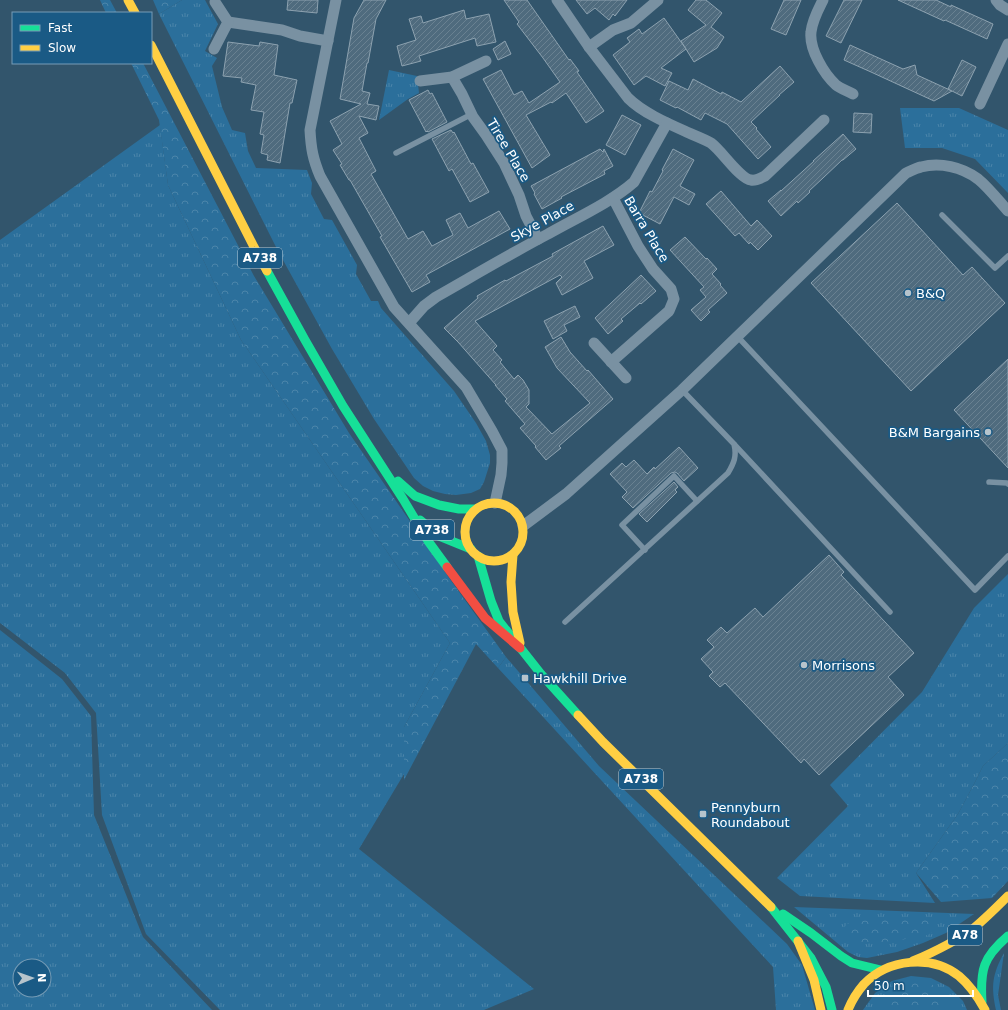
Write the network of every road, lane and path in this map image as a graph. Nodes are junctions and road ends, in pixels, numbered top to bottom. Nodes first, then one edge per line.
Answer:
1 (128, 0) edge
2 (336, 0) edge
3 (557, 0) edge
4 (658, 0) edge
5 (823, 0) edge
6 (996, 0) edge
7 (215, 2) dead end
8 (1008, 10) edge
9 (134, 12) edge
10 (228, 22) junction
11 (328, 41) junction
12 (1008, 44) edge
13 (152, 46) edge
14 (589, 47) junction
15 (214, 49) dead end
16 (486, 61) dead end
17 (452, 77) junction
18 (420, 81) dead end
19 (853, 94) dead end
20 (980, 104) dead end
21 (472, 114) junction
22 (824, 120) dead end
23 (667, 123) junction
24 (396, 153) dead end
25 (613, 198) junction
26 (1008, 211) edge
27 (942, 215) dead end
28 (538, 239) junction
29 (1008, 256) edge
30 (409, 323) junction
31 (737, 336) junction
32 (594, 343) dead end
33 (611, 362) junction
34 (626, 378) dead end
35 (682, 390) junction
36 (734, 444) junction
37 (381, 465) junction
38 (989, 482) dead end
39 (1008, 484) edge
40 (403, 499) junction
41 (697, 501) junction
42 (495, 503) junction
43 (476, 509) junction
44 (522, 526) junction
45 (471, 550) junction
46 (645, 550) junction
47 (512, 555) junction
48 (478, 556) junction
49 (1008, 556) edge
50 (890, 612) dead end
51 (565, 622) dead end
52 (520, 648) junction
53 (1008, 896) edge
54 (768, 903) junction
55 (1008, 936) edge
56 (798, 941) junction
57 (913, 961) junction
58 (881, 970) junction
59 (983, 1006) edge
60 (821, 1010) edge
61 (832, 1010) edge
62 (848, 1010) edge

1 - 9 main road
2 - 11 street
3 - 14 street
4 - 14 street
5 - 19 street
6 - 8 street
7 - 10 street
10 - 11 street
10 - 15 street
11 - 30 street
12 - 20 street
13 - 37 main road, A738
14 - 23 street
16 - 17 street
17 - 18 street
17 - 21 street, Tiree Place
21 - 24 lane
21 - 28 street, Tiree Place
22 - 23 street
23 - 25 street, Skye Place
25 - 28 street, Skye Place
25 - 33 street, Barra Place
26 - 31 street
27 - 29 lane
28 - 30 street, Skye Place
30 - 42 street
31 - 35 street
31 - 49 lane
32 - 33 street
33 - 34 street
35 - 36 lane
35 - 44 street
36 - 41 lane
36 - 50 lane
37 - 40 main road, A738
37 - 43 main road, A738
38 - 39 lane
40 - 45 main road, A738
40 - 52 main road
41 - 46 lane
41 - 46 lane
42 - 43 main road, A738
42 - 44 main road
43 - 45 main road, A738
44 - 47 main road
45 - 48 main road, A738
46 - 51 lane
47 - 48 main road, A738
47 - 52 main road, A738
48 - 52 main road, A738
52 - 54 main road, A738
53 - 57 main road, A78
54 - 56 main road, A738
54 - 58 main road, A738
55 - 59 main road, A78
56 - 60 main road
56 - 61 main road, A738
57 - 58 main road, A78
57 - 59 main road, A78
58 - 62 main road, A78

